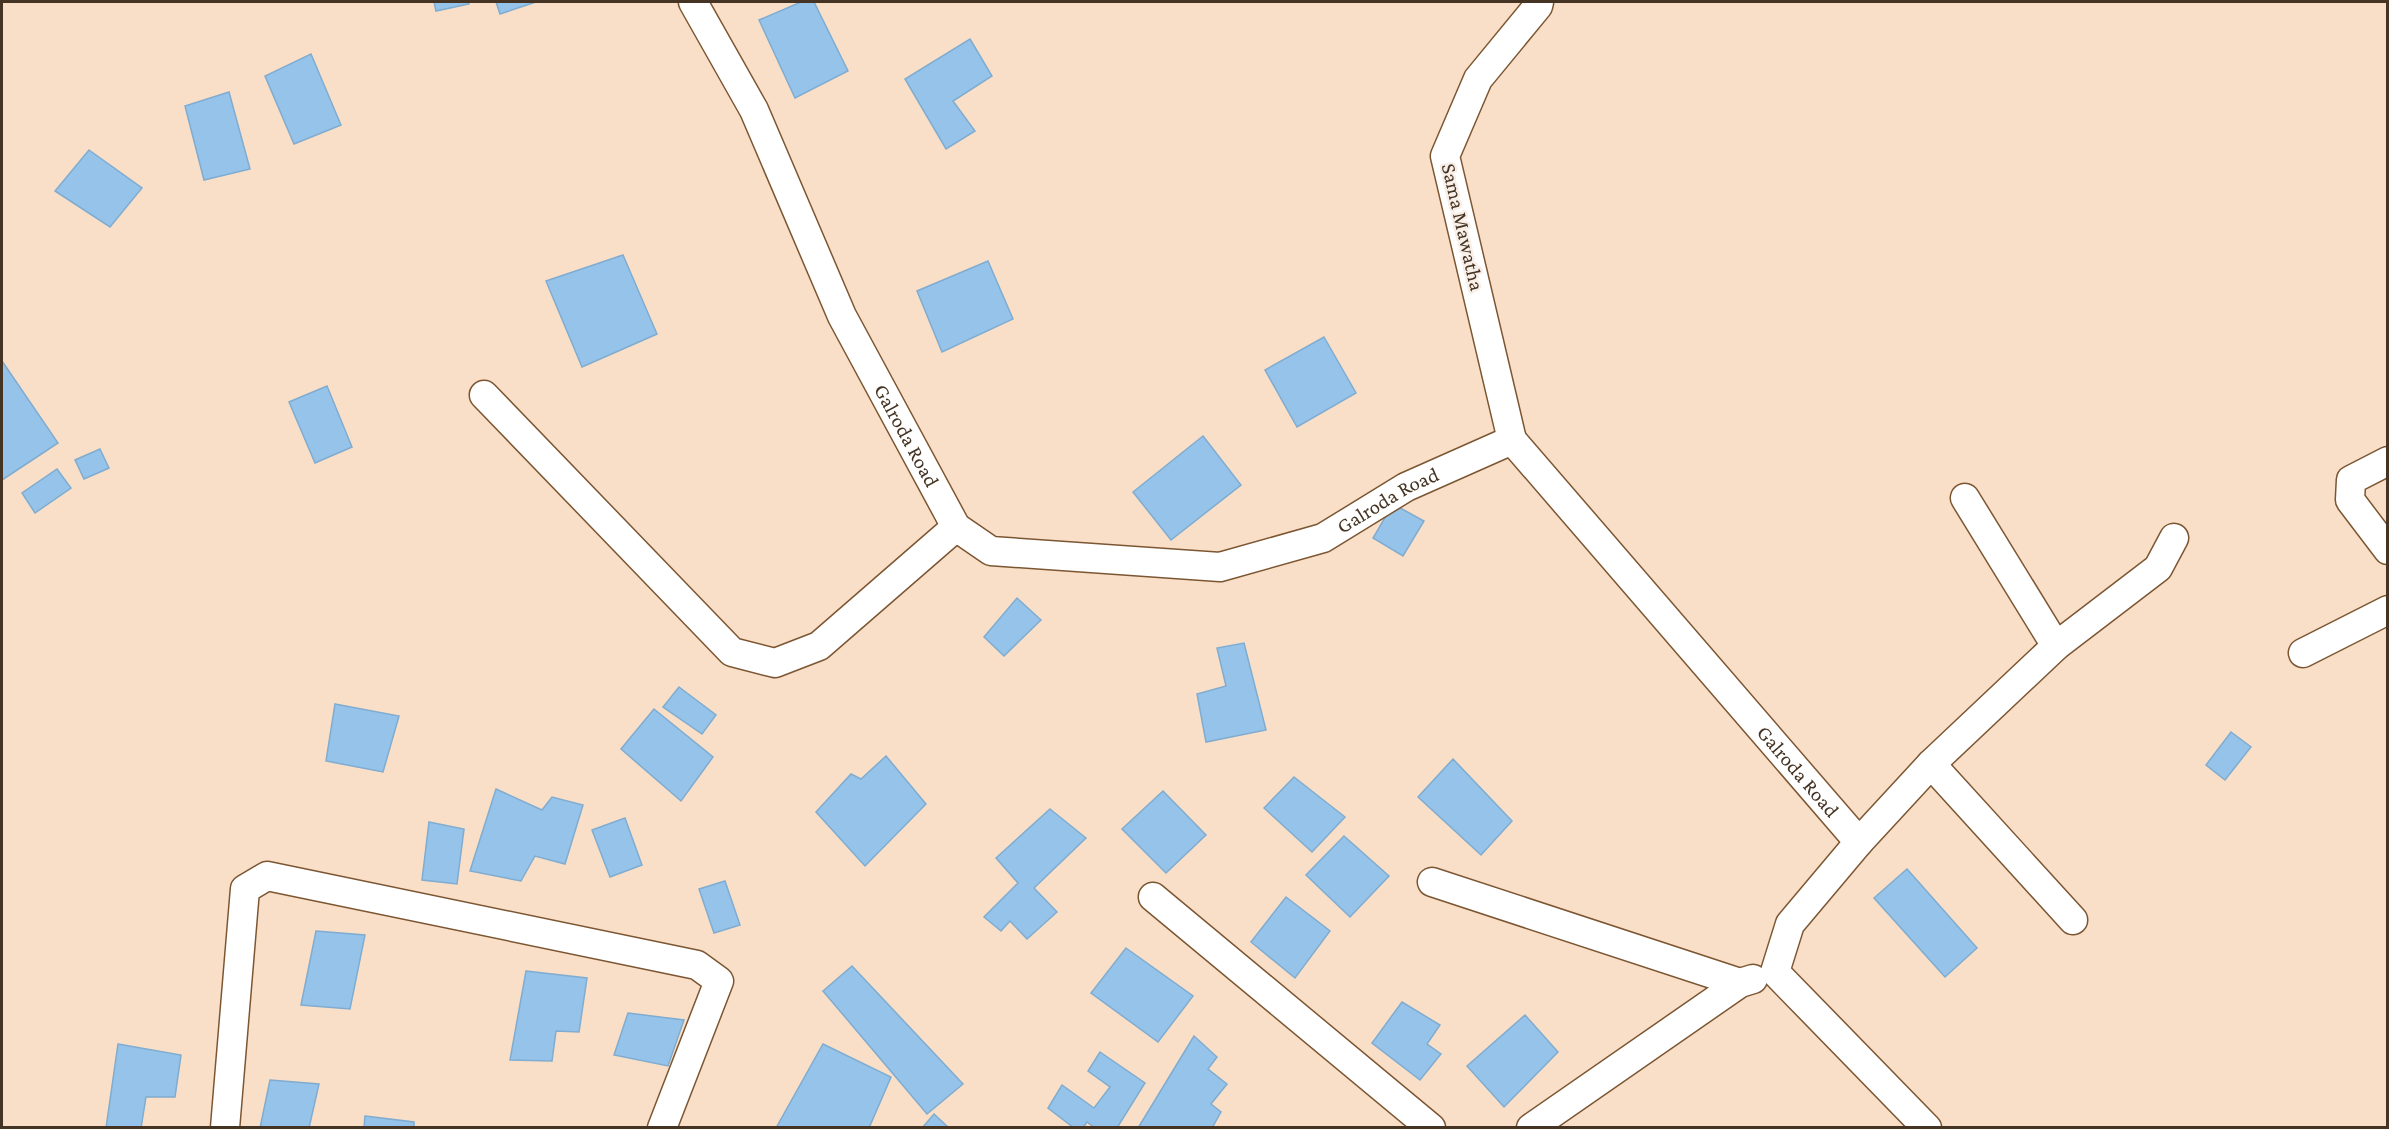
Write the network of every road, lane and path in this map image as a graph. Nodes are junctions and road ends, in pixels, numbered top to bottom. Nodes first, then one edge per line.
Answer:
1 (693, 2) edge
2 (1543, 3) edge
3 (484, 395) dead end
4 (1512, 440) junction
5 (2388, 462) edge
6 (1965, 498) dead end
7 (956, 527) junction
8 (2174, 538) dead end
9 (2388, 550) edge
10 (2388, 610) edge
11 (2056, 646) junction
12 (2303, 653) dead end
13 (1931, 764) junction
14 (1859, 842) junction
15 (1432, 882) dead end
16 (1153, 897) dead end
17 (2073, 920) dead end
18 (1776, 972) junction
19 (1740, 983) junction
20 (225, 1128) edge
21 (662, 1128) edge
22 (1431, 1128) edge
23 (1531, 1128) edge
24 (1927, 1128) edge

1 - 7 street, Galroda Road
2 - 4 street, Sama Mawatha
3 - 7 street
4 - 7 street, Galroda Road
4 - 14 street, Galroda Road
5 - 9 street
6 - 11 street
8 - 11 street
10 - 12 street
11 - 13 street
13 - 14 street
13 - 17 street
14 - 18 street
15 - 19 street
16 - 22 street
18 - 19 street
18 - 24 street
19 - 23 street
20 - 21 street

